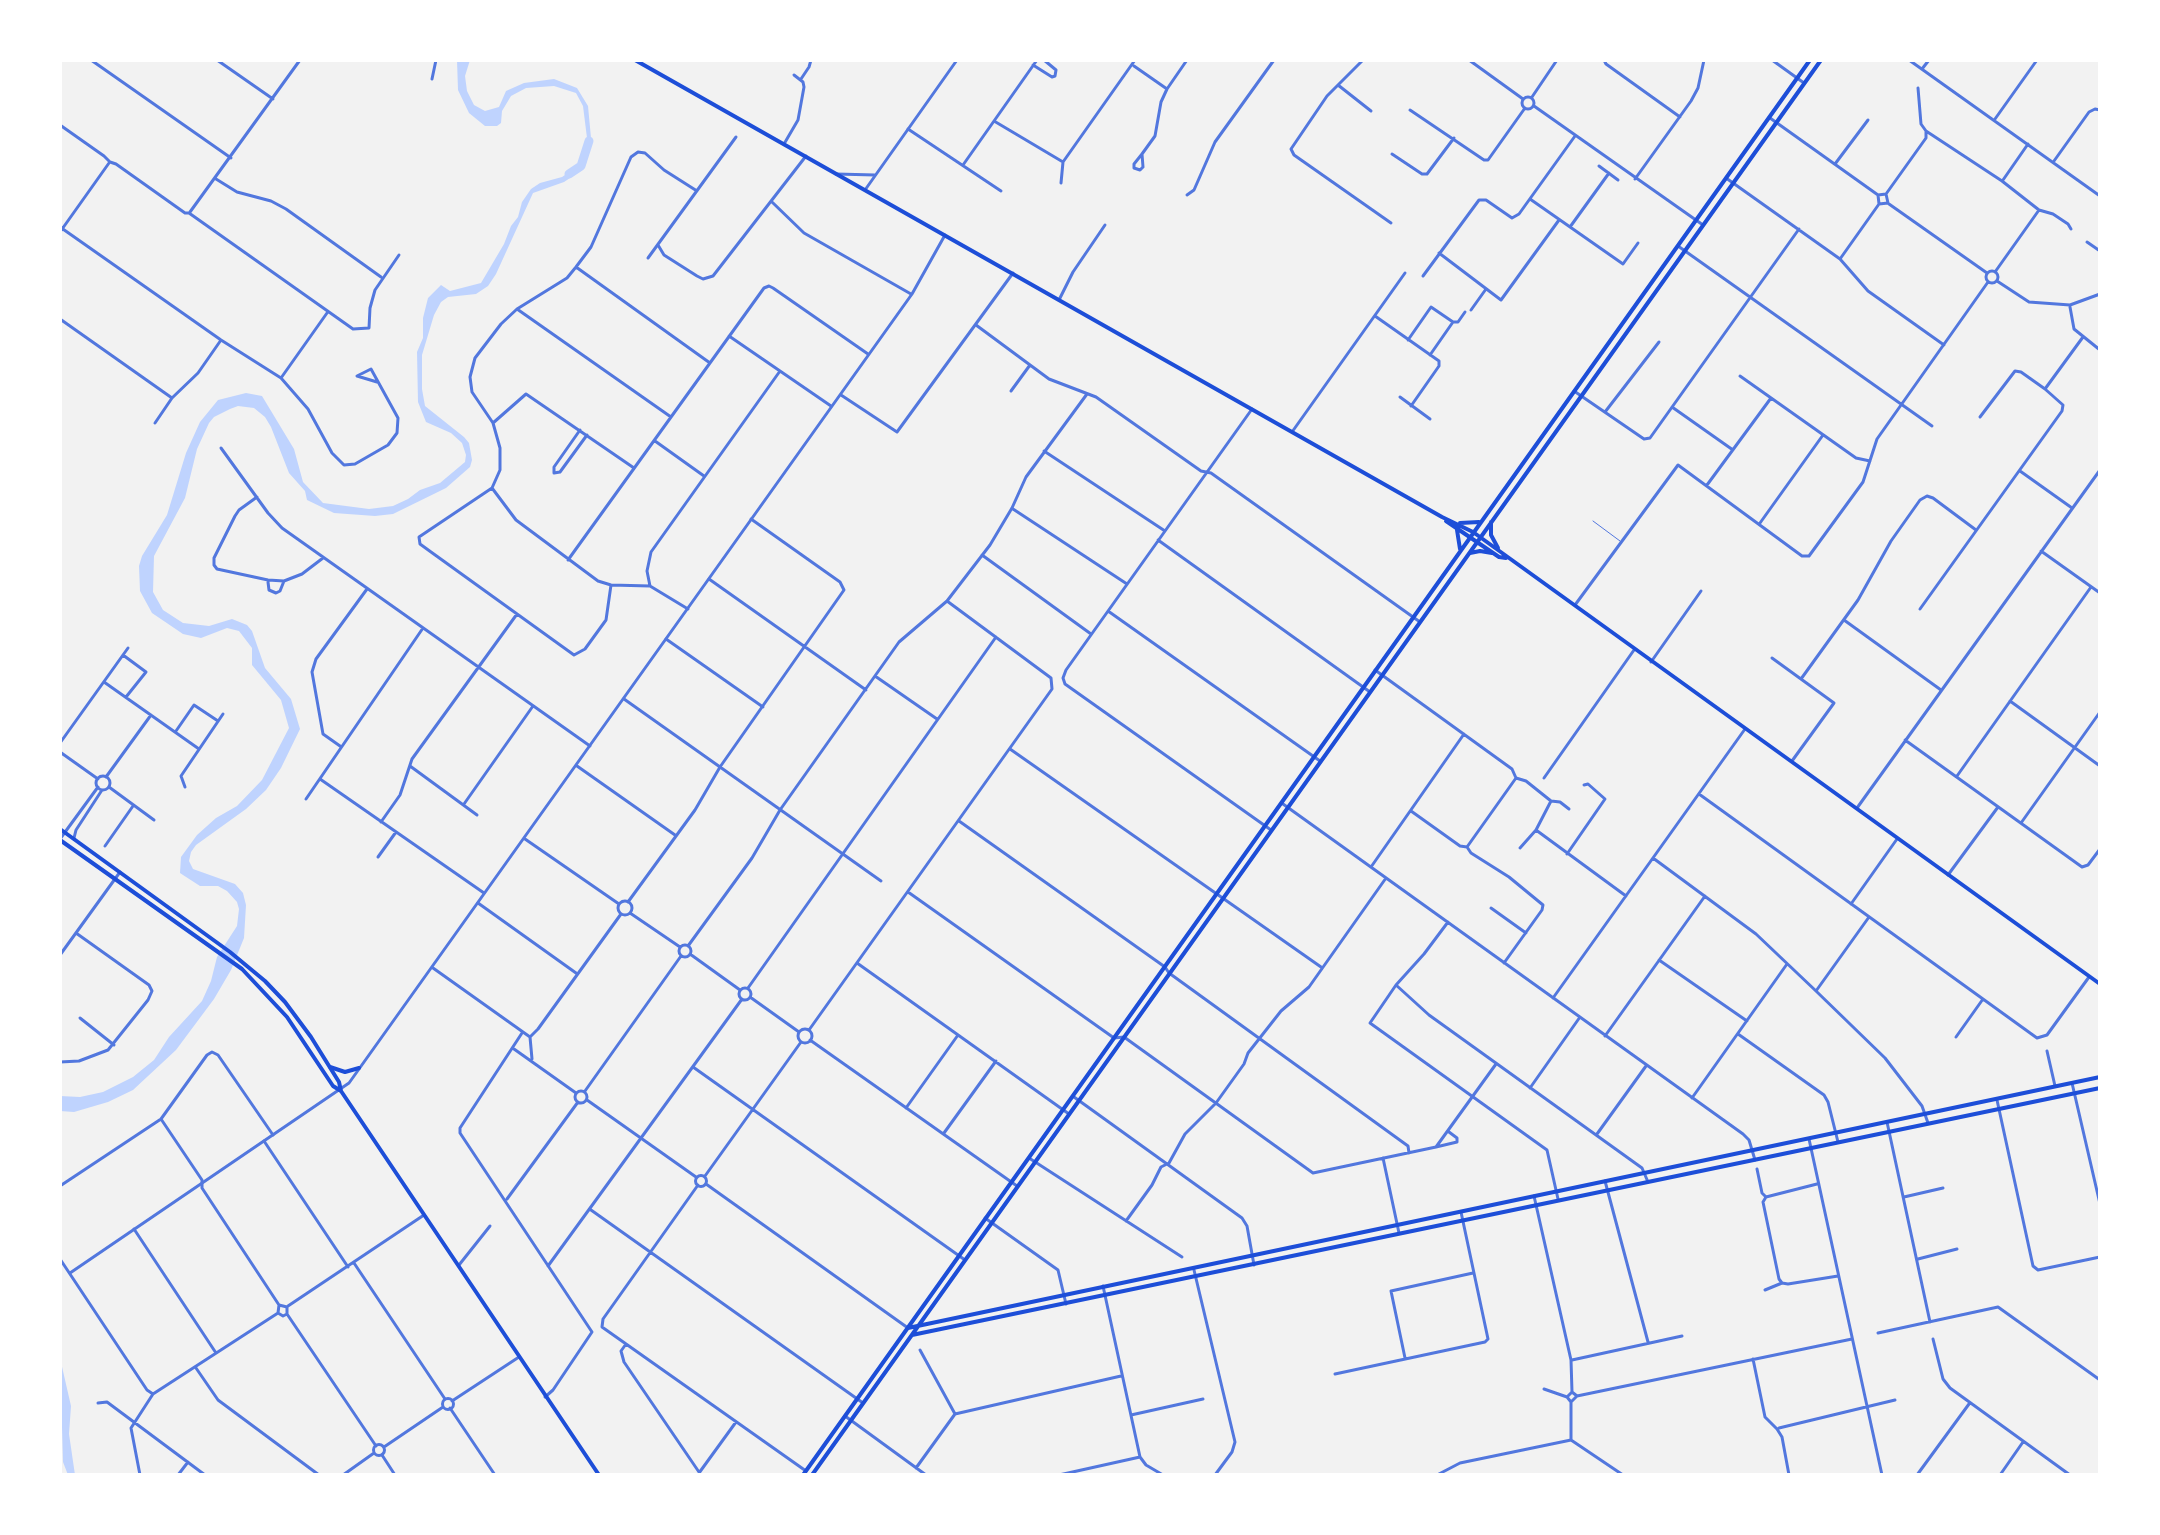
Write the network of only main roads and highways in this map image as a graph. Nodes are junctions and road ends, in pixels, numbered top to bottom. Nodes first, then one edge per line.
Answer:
1 (635, 60) edge
2 (1810, 60) edge
3 (1821, 60) edge
4 (1542, 436) junction
5 (1537, 443) junction
6 (1544, 446) junction
7 (1442, 517) junction
8 (1492, 520) junction
9 (1481, 521) junction
10 (1458, 523) junction
11 (1457, 530) junction
12 (1471, 535) junction
13 (1478, 539) junction
14 (1461, 551) junction
15 (1497, 552) junction
16 (1468, 554) junction
17 (62, 831) edge
18 (60, 841) edge
19 (2100, 984) edge
20 (330, 1067) junction
21 (359, 1068) road end
22 (2100, 1077) edge
23 (2100, 1088) edge
24 (341, 1091) junction
25 (930, 1311) junction
26 (935, 1323) junction
27 (918, 1327) junction
28 (908, 1328) junction
29 (912, 1335) junction
30 (805, 1473) edge
31 (599, 1475) edge
32 (812, 1475) edge

1 - 7 main road
2 - 4 main road
3 - 6 main road
4 - 5 main road
4 - 6 main road
5 - 6 main road
5 - 9 main road
6 - 8 main road
7 - 10 main road
7 - 11 main road
8 - 13 main road
8 - 15 main road
9 - 10 main road
9 - 12 main road
10 - 12 main road
11 - 12 main road
11 - 14 main road
12 - 13 main road
12 - 14 main road
13 - 15 main road
13 - 16 main road
14 - 28 main road
15 - 16 main road
15 - 19 main road
16 - 25 main road
17 - 20 main road
18 - 24 main road
20 - 21 main road
20 - 24 main road
22 - 26 main road
23 - 29 main road
24 - 31 main road
25 - 26 main road
25 - 27 main road
26 - 27 main road
27 - 28 main road
27 - 29 main road
28 - 29 main road
28 - 30 main road
29 - 32 main road

